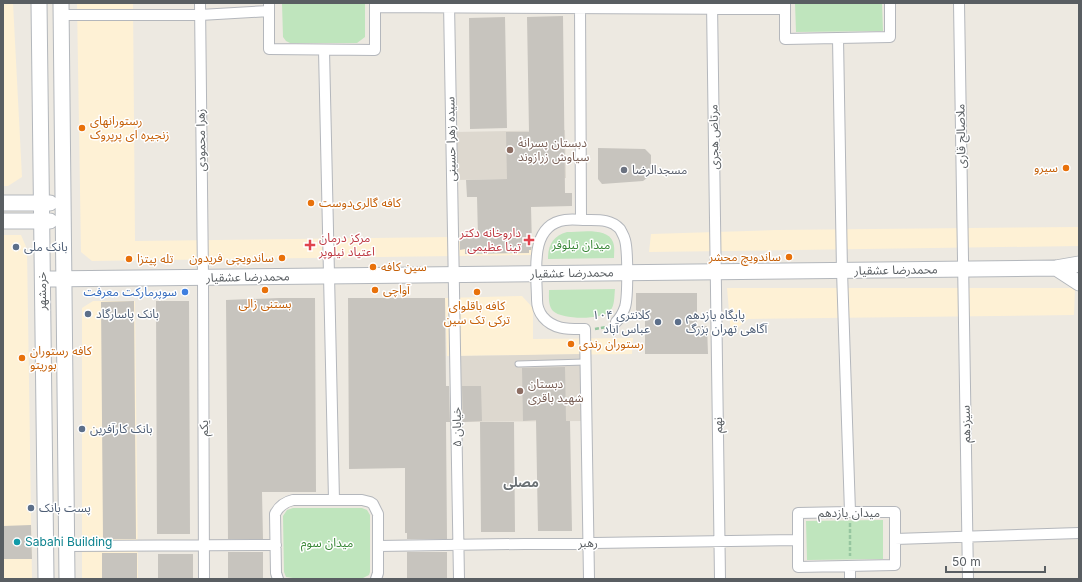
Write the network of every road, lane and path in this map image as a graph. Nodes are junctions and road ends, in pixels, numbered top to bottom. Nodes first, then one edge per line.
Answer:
1 (39, 3) edge
2 (200, 3) edge
3 (890, 3) edge
4 (959, 3) edge
5 (375, 5) edge
6 (449, 5) edge
7 (580, 6) edge
8 (712, 6) edge
9 (785, 6) edge
10 (269, 7) edge
11 (61, 9) edge
12 (200, 15) junction
13 (838, 38) junction
14 (324, 50) junction
15 (3, 203) edge
16 (41, 203) junction
17 (63, 203) junction
18 (581, 220) junction
19 (41, 221) junction
20 (63, 221) junction
21 (3, 222) edge
22 (1079, 264) edge
23 (1056, 268) junction
24 (964, 269) junction
25 (842, 271) junction
26 (716, 272) junction
27 (626, 273) junction
28 (537, 274) junction
29 (454, 275) junction
30 (329, 276) junction
31 (203, 278) junction
32 (43, 279) junction
33 (64, 279) junction
34 (1079, 283) edge
35 (616, 322) joint
36 (585, 329) junction
37 (585, 362) junction
38 (518, 364) dead end
39 (334, 500) junction
40 (850, 512) junction
41 (1079, 533) edge
42 (968, 537) junction
43 (895, 539) junction
44 (798, 540) junction
45 (719, 541) junction
46 (588, 543) junction
47 (204, 545) junction
48 (276, 545) junction
49 (459, 545) junction
50 (67, 546) junction
51 (378, 546) junction
52 (850, 566) junction
53 (46, 579) edge
54 (67, 579) edge
55 (204, 579) edge
56 (278, 579) edge
57 (376, 579) edge
58 (459, 579) edge
59 (589, 579) edge
60 (720, 579) edge
61 (850, 579) edge
62 (968, 579) edge

1 - 16 main road, خرمشهر
2 - 12 street, زهرا محمودی
3 - 13 street
4 - 24 street, ملاصالح قاری
5 - 6 street
5 - 14 street
6 - 7 street
6 - 29 street, سیده زهرا حسینی
7 - 8 street
7 - 18 street
8 - 9 street
8 - 26 street, مرتاض هجری
9 - 13 street
10 - 12 street
10 - 14 street
11 - 12 street
11 - 17 main road, خرمشهر
12 - 31 street, زهرا محمودی
13 - 25 street
14 - 30 street
15 - 16 main road
16 - 17 main road
16 - 19 main road, خرمشهر
17 - 20 main road, خرمشهر
18 - 27 street
18 - 28 street
19 - 20 main road
19 - 21 main road
19 - 32 main road, خرمشهر
20 - 33 main road, خرمشهر
22 - 23 main road, محمدرضا عشقیار
23 - 24 main road, محمدرضا عشقیار
23 - 34 main road
24 - 25 main road, محمدرضا عشقیار
24 - 42 street, سیزدهم
25 - 26 main road, محمدرضا عشقیار
25 - 40 street
26 - 27 main road, محمدرضا عشقیار
26 - 45 street, نهم
27 - 28 main road, محمدرضا عشقیار
27 - 35 street
28 - 29 main road, محمدرضا عشقیار
28 - 36 street
29 - 30 main road, محمدرضا عشقیار
29 - 49 street, خیابان ۵
30 - 31 main road, محمدرضا عشقیار
30 - 39 street
31 - 33 main road, محمدرضا عشقیار
31 - 47 street, یکم
32 - 33 main road, محمدرضا عشقیار
32 - 53 main road, خرمشهر
33 - 50 main road, خرمشهر
35 - 36 path
36 - 37 street
37 - 38 lane
37 - 46 street
39 - 48 street
39 - 51 street
40 - 43 street, میدان یازدهم
40 - 44 street, میدان یازدهم
40 - 52 path
41 - 42 street
42 - 43 street
42 - 62 street, سیزدهم
43 - 52 street, میدان یازدهم
44 - 45 street, رهبر
44 - 52 street, میدان یازدهم
45 - 46 street, رهبر
45 - 60 street, نهم
46 - 49 street, رهبر
46 - 59 street
47 - 48 street
47 - 50 street
47 - 55 street, یکم
48 - 56 street
49 - 51 street, رهبر
49 - 58 street, خیابان ۵
50 - 54 main road, خرمشهر
51 - 57 street
52 - 61 street

